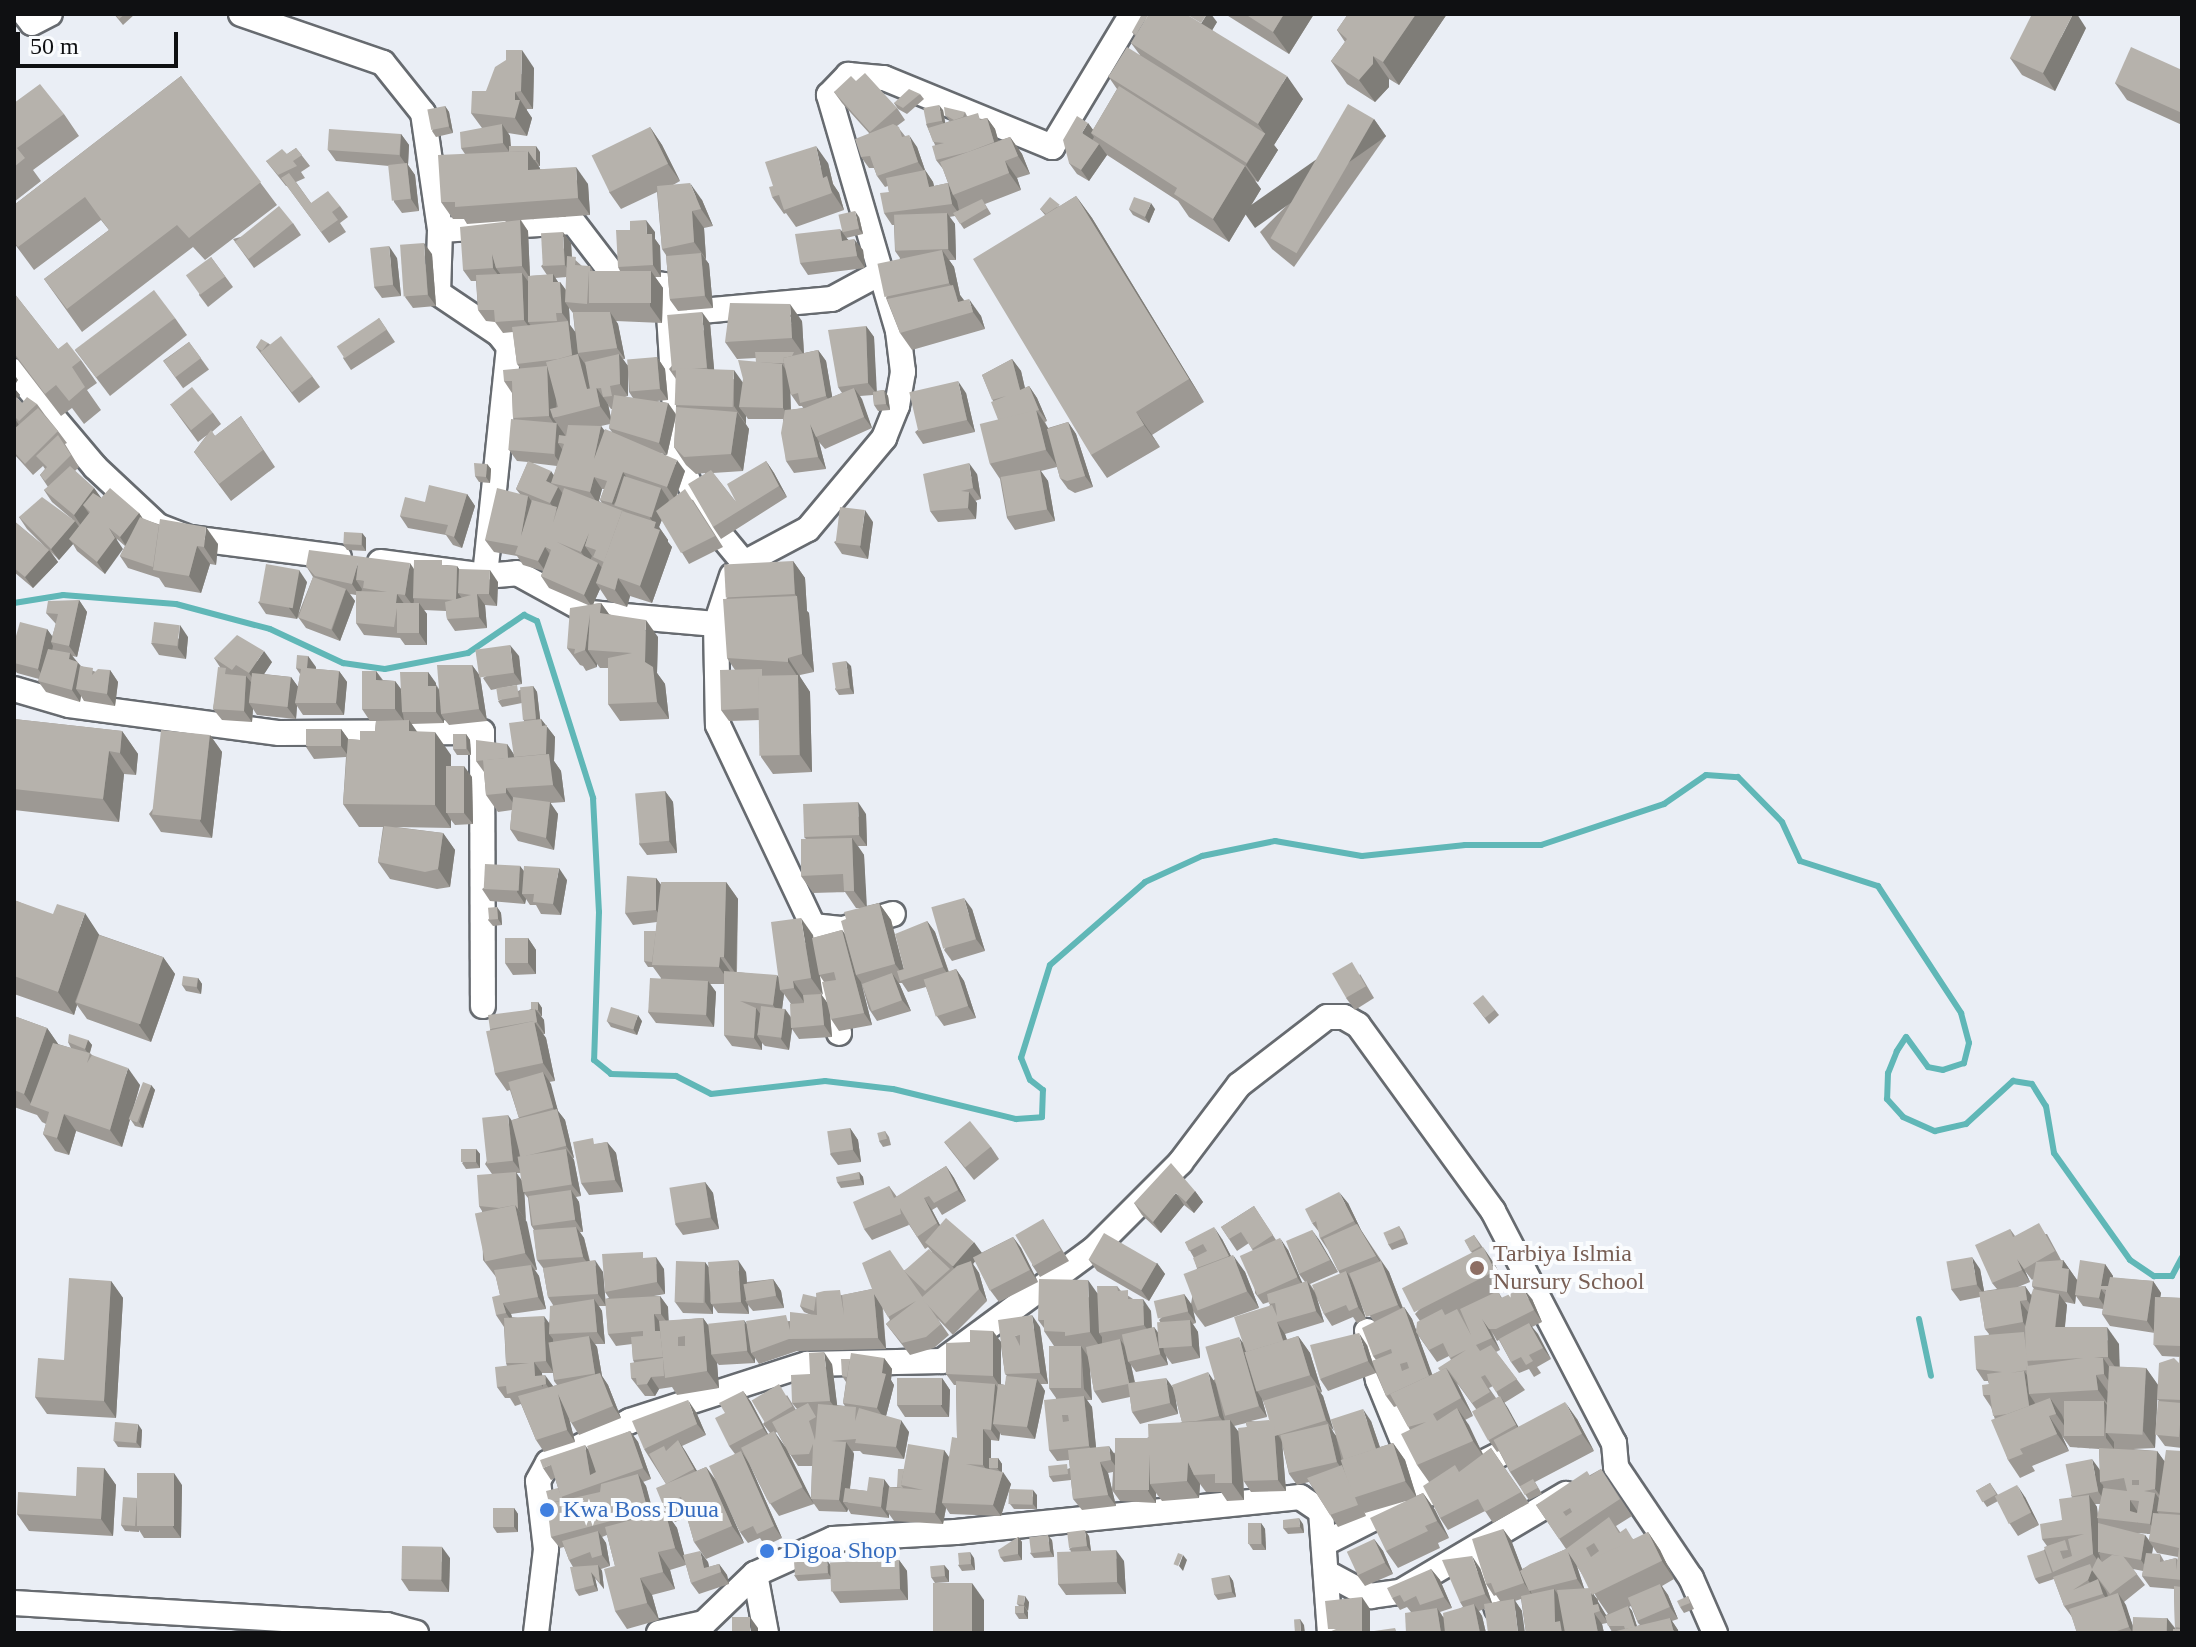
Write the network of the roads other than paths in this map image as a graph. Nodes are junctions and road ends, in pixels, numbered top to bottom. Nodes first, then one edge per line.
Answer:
1 (25, 14) edge
2 (50, 14) edge
3 (241, 14) edge
4 (1132, 14) edge
5 (440, 230) junction
6 (880, 273) junction
7 (669, 314) junction
8 (14, 371) edge
9 (744, 563) junction
10 (485, 576) junction
11 (716, 624) junction
12 (14, 689) edge
13 (893, 914) dead end
14 (813, 926) junction
15 (483, 1006) dead end
16 (839, 1033) dead end
17 (1367, 1331) edge
18 (1558, 1424) edge
19 (1616, 1467) junction
20 (1425, 1496) junction
21 (1325, 1543) junction
22 (1476, 1545) junction
23 (755, 1574) junction
24 (1329, 1574) junction
25 (14, 1603) edge
26 (1497, 1609) edge
27 (416, 1633) edge
28 (536, 1633) edge
29 (659, 1633) edge
30 (766, 1633) edge
31 (1330, 1633) edge
32 (1715, 1633) edge

1 - 2 street
3 - 5 street
4 - 6 street
5 - 7 street
5 - 10 street
6 - 7 street
6 - 9 street
7 - 9 street
8 - 10 street
9 - 11 street
10 - 11 street
11 - 14 street
12 - 15 street
13 - 14 street
14 - 16 street
17 - 20 street
18 - 20 street
19 - 22 street
19 - 28 street
19 - 32 street
20 - 21 street
21 - 23 street
21 - 24 street
22 - 24 street
22 - 26 street
23 - 29 street
23 - 30 street
24 - 31 street
25 - 27 street

